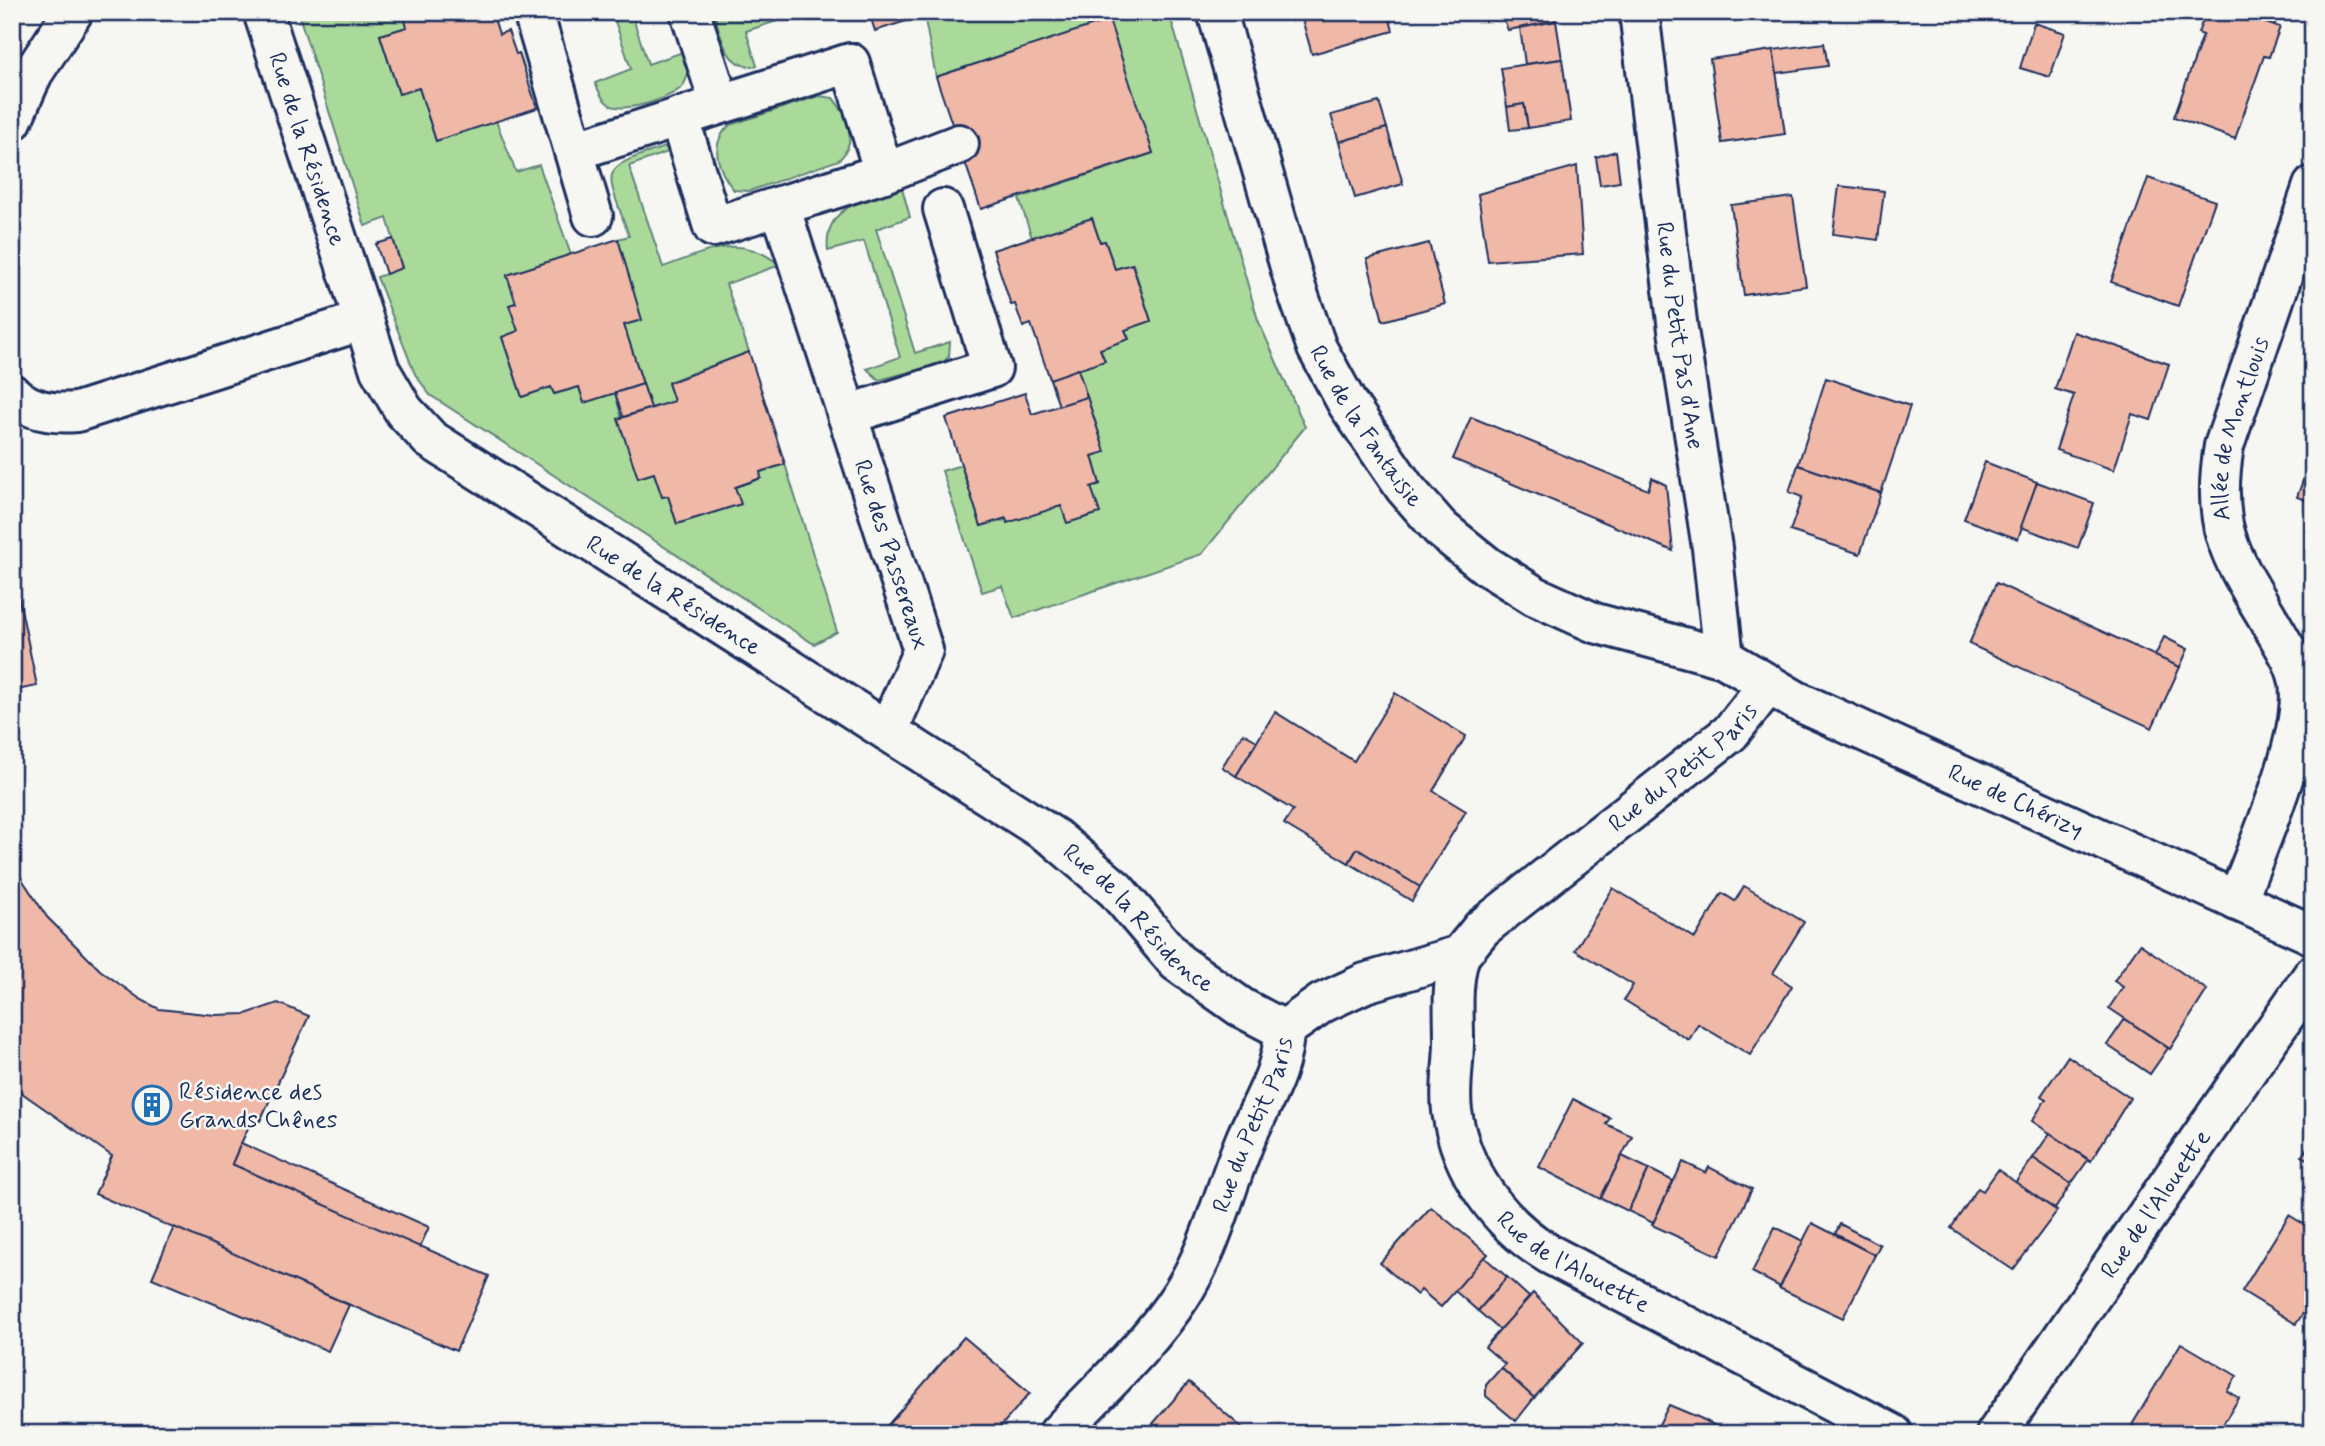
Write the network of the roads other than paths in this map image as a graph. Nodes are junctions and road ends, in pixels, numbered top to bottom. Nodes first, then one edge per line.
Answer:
1 (73, 12) edge
2 (262, 12) edge
3 (533, 12) edge
4 (690, 12) edge
5 (1217, 12) edge
6 (1639, 12) edge
7 (720, 104) junction
8 (679, 117) junction
9 (12, 121) edge
10 (959, 144) dead end
11 (574, 151) junction
12 (884, 173) junction
13 (2313, 186) edge
14 (780, 206) junction
15 (943, 209) dead end
16 (593, 216) dead end
17 (361, 321) junction
18 (12, 394) edge
19 (847, 415) junction
20 (1724, 658) junction
21 (1768, 686) junction
22 (888, 731) junction
23 (2236, 901) junction
24 (2313, 935) edge
25 (1460, 956) junction
26 (2313, 975) edge
27 (1284, 1030) junction
28 (1058, 1434) edge
29 (1892, 1434) edge
30 (1996, 1434) edge

1 - 9 street
2 - 17 street, Rue de la Résidence
3 - 11 street
4 - 7 street
5 - 20 street, Rue de la Fantaisie
6 - 20 street, Rue du Petit Pas d'Ane
7 - 8 street
7 - 12 street
8 - 11 street
8 - 14 street
10 - 12 street
11 - 16 street
12 - 14 street
13 - 23 street, Allée de Montlouis
14 - 19 street, Rue des Passereaux
15 - 19 street
17 - 18 street
17 - 22 street, Rue de la Résidence
19 - 22 street, Rue des Passereaux
20 - 21 street, Rue de Chérizy
21 - 23 street, Rue de Chérizy
21 - 25 street, Rue du Petit Paris
22 - 27 street, Rue de la Résidence
23 - 24 street, Rue de Chérizy
25 - 27 street, Rue du Petit Paris
25 - 29 street, Rue de l'Alouette
26 - 30 street, Rue de l'Alouette
27 - 28 street, Rue du Petit Paris

